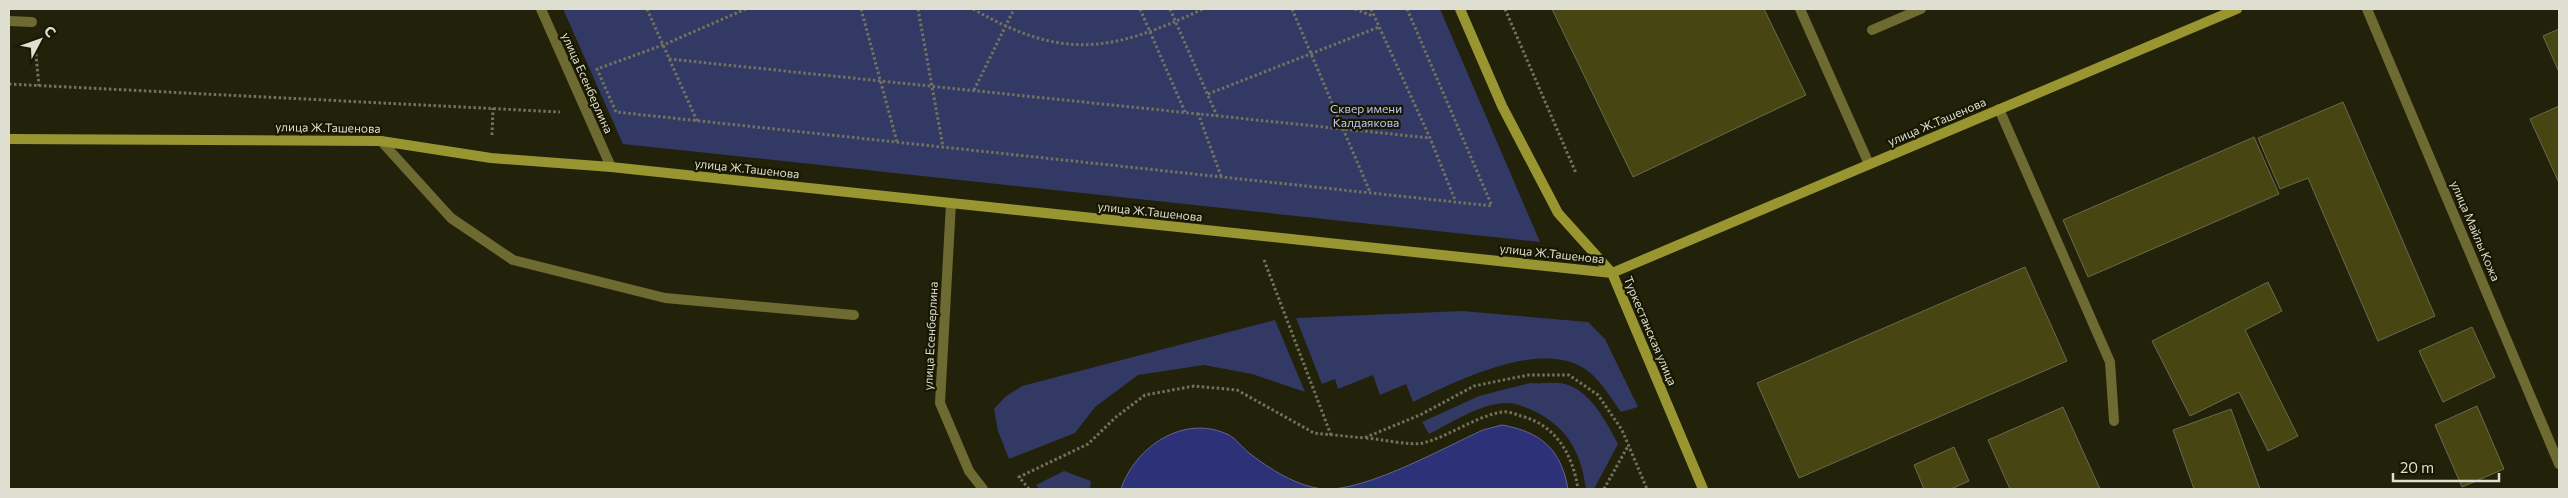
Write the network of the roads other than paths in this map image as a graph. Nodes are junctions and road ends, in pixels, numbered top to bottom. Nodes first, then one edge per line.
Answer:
1 (541, 9) edge
2 (1460, 9) edge
3 (1800, 9) edge
4 (1921, 9) edge
5 (2236, 9) edge
6 (2367, 9) edge
7 (9, 21) edge
8 (32, 22) road end
9 (1872, 30) dead end
10 (1998, 109) junction
11 (9, 139) edge
12 (381, 141) junction
13 (1869, 164) junction
14 (611, 167) junction
15 (951, 203) junction
16 (1612, 273) junction
17 (854, 316) dead end
18 (2114, 421) dead end
19 (2559, 464) edge
20 (983, 489) edge
21 (1703, 489) edge

1 - 14 street, улица Есенберлина
2 - 16 main road, Туркестанская улица
3 - 13 street
4 - 9 street
5 - 10 main road, улица Ж.Ташенова
6 - 19 street, улица Майлы Кожа
7 - 8 street
10 - 13 main road, улица Ж.Ташенова
10 - 18 street
11 - 12 main road, улица Ж.Ташенова
12 - 14 main road, улица Ж.Ташенова
12 - 17 street
13 - 16 main road, улица Ж.Ташенова
14 - 15 main road, улица Ж.Ташенова
15 - 16 main road, улица Ж.Ташенова
15 - 20 street, улица Есенберлина
16 - 21 main road, Туркестанская улица

